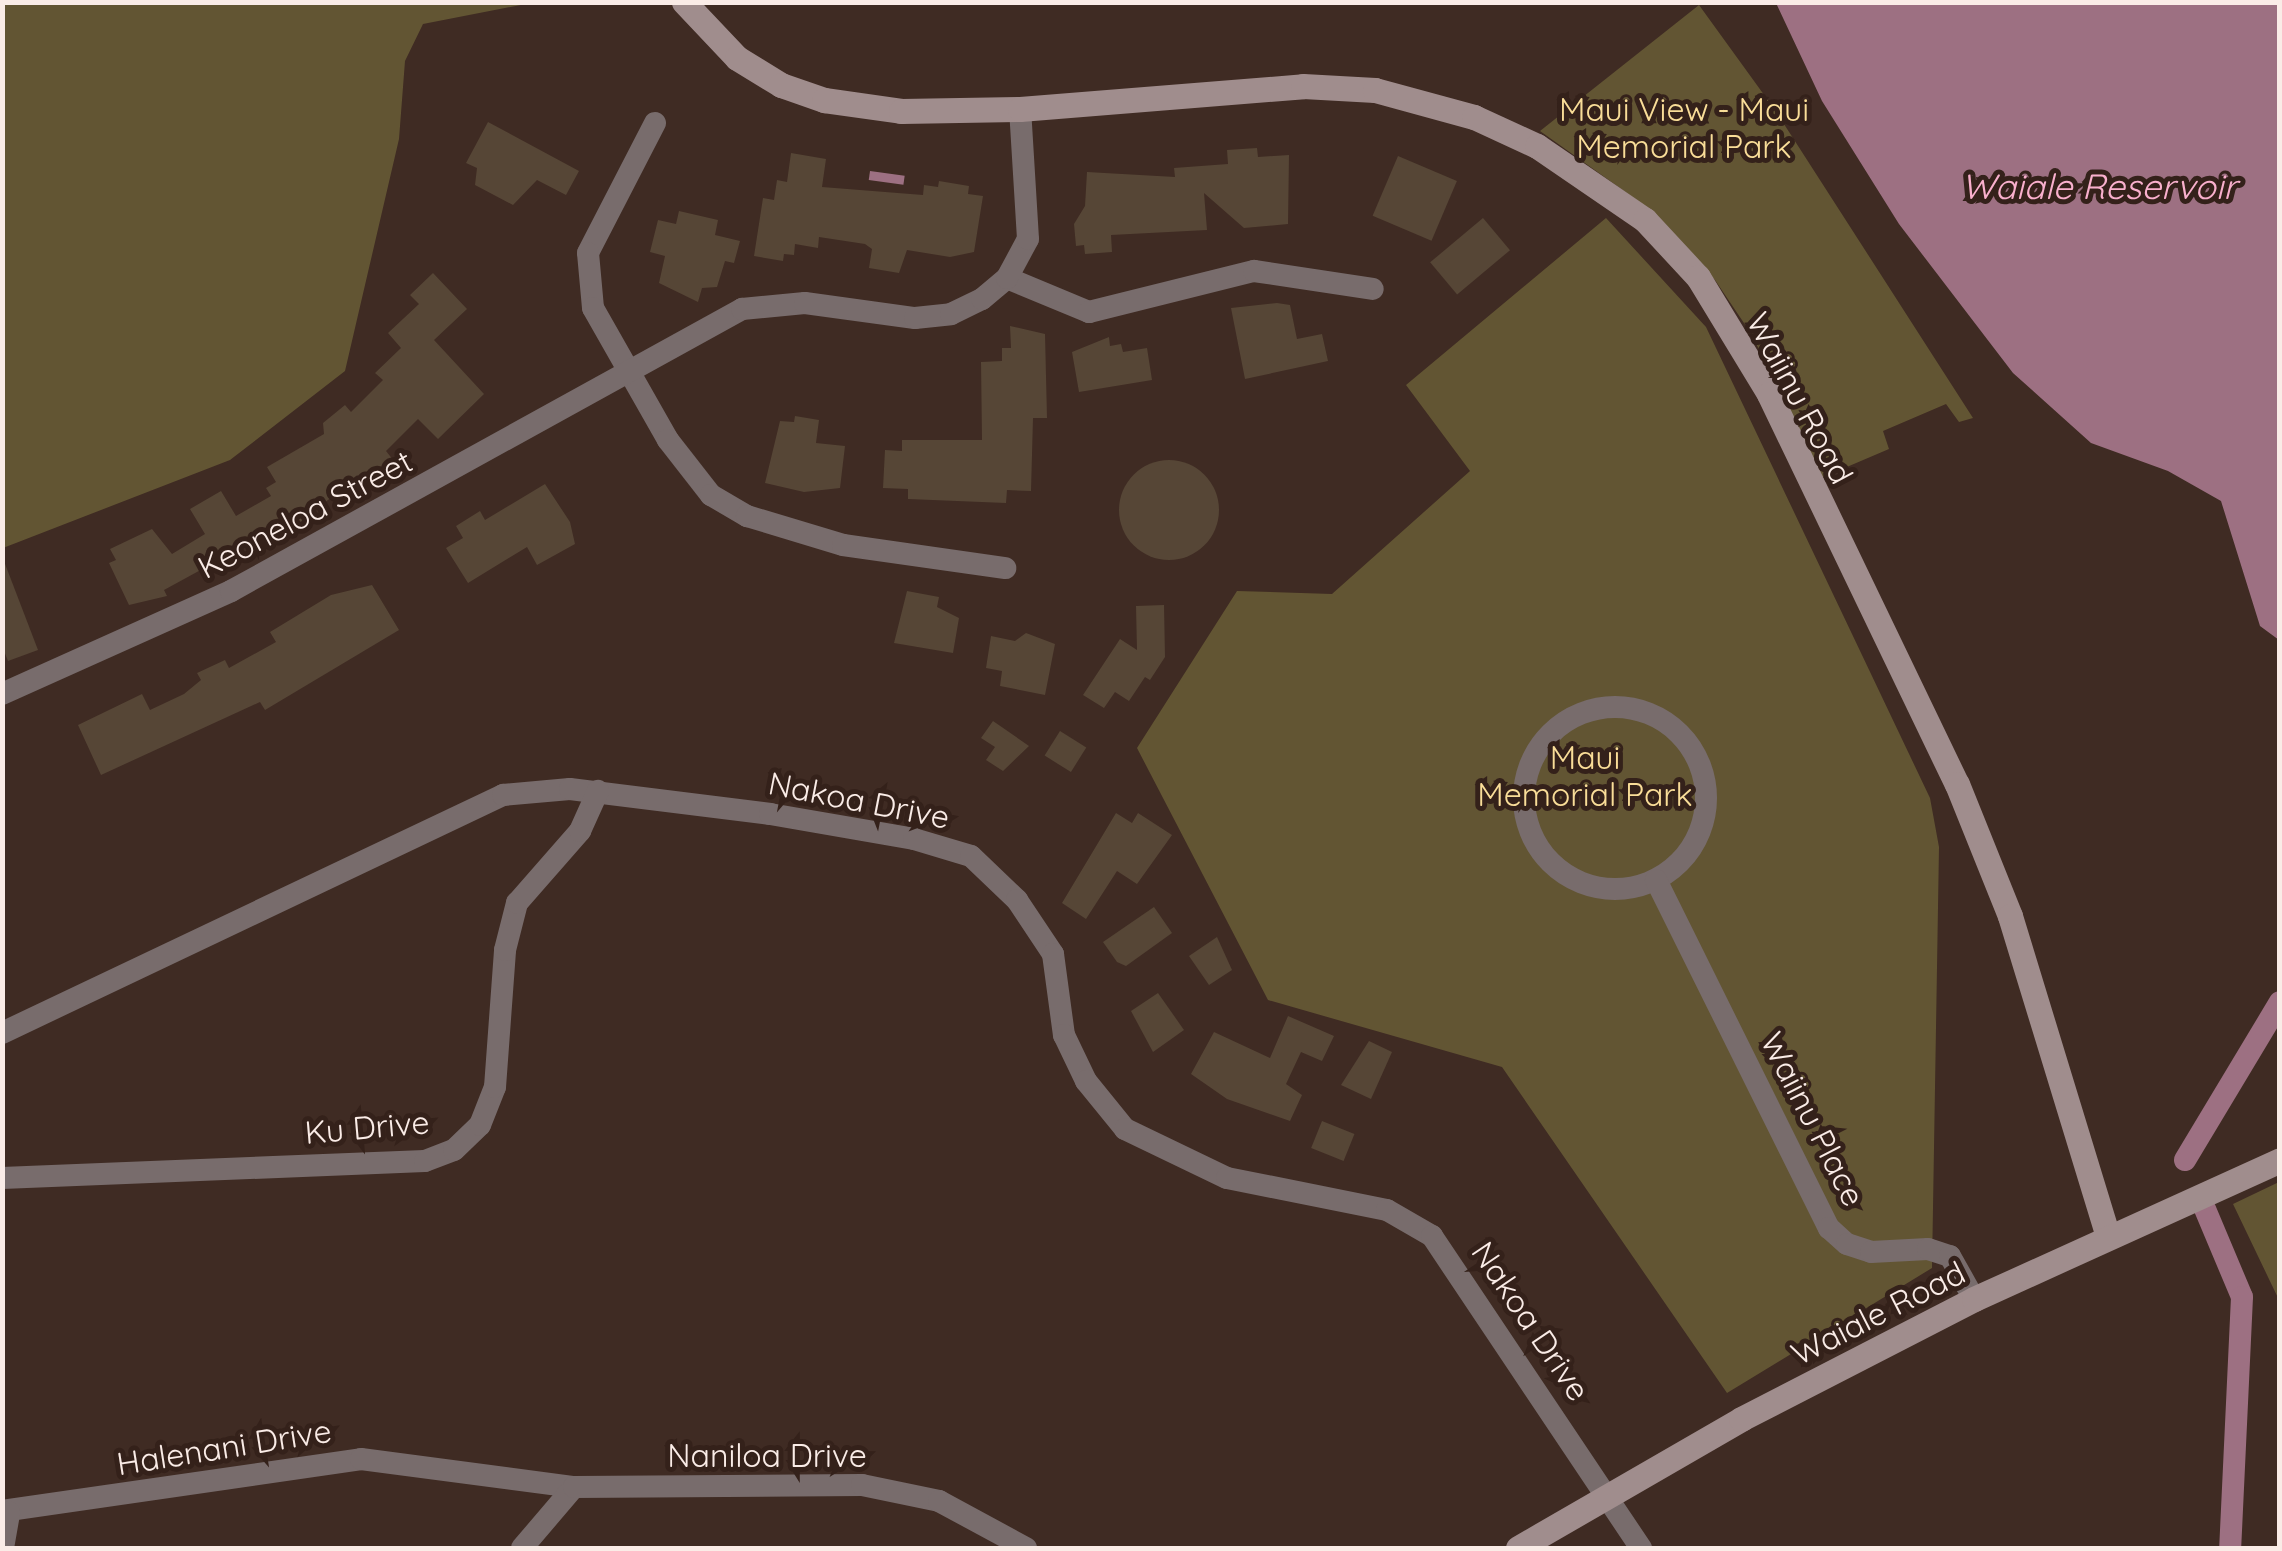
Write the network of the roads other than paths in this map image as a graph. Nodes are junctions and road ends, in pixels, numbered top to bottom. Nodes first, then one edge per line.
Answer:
1 (684, 2) edge
2 (1020, 109) junction
3 (655, 123) dead end
4 (1007, 278) junction
5 (1373, 289) dead end
6 (626, 369) junction
7 (1005, 568) dead end
8 (2, 694) edge
9 (598, 791) junction
10 (1656, 880) junction
11 (2, 1033) edge
12 (2280, 1160) edge
13 (2, 1178) edge
14 (2108, 1236) junction
15 (1974, 1299) junction
16 (574, 1488) junction
17 (1609, 1495) junction
18 (6, 1512) edge
19 (3, 1548) edge
20 (522, 1548) edge
21 (1026, 1548) edge
22 (1518, 1548) edge
23 (1641, 1548) edge

1 - 2 street, Waiinu Road
2 - 4 street
2 - 14 street, Waiinu Road
3 - 6 street
4 - 5 street
4 - 6 street, Keoneloa Street
6 - 7 street
6 - 8 street, Keoneloa Street
9 - 11 street, Nakoa Drive
9 - 13 street, Ku Drive
9 - 17 street, Nakoa Drive
10 - 10 street
10 - 15 street, Waiinu Place
12 - 14 street, Waiale Road
14 - 15 street, Waiale Road
15 - 17 street, Waiale Road
16 - 18 street, Halenani Drive
16 - 20 street
16 - 21 street, Naniloa Drive
17 - 22 street, Waiale Road
17 - 23 street, Nakoa Drive
18 - 19 street

